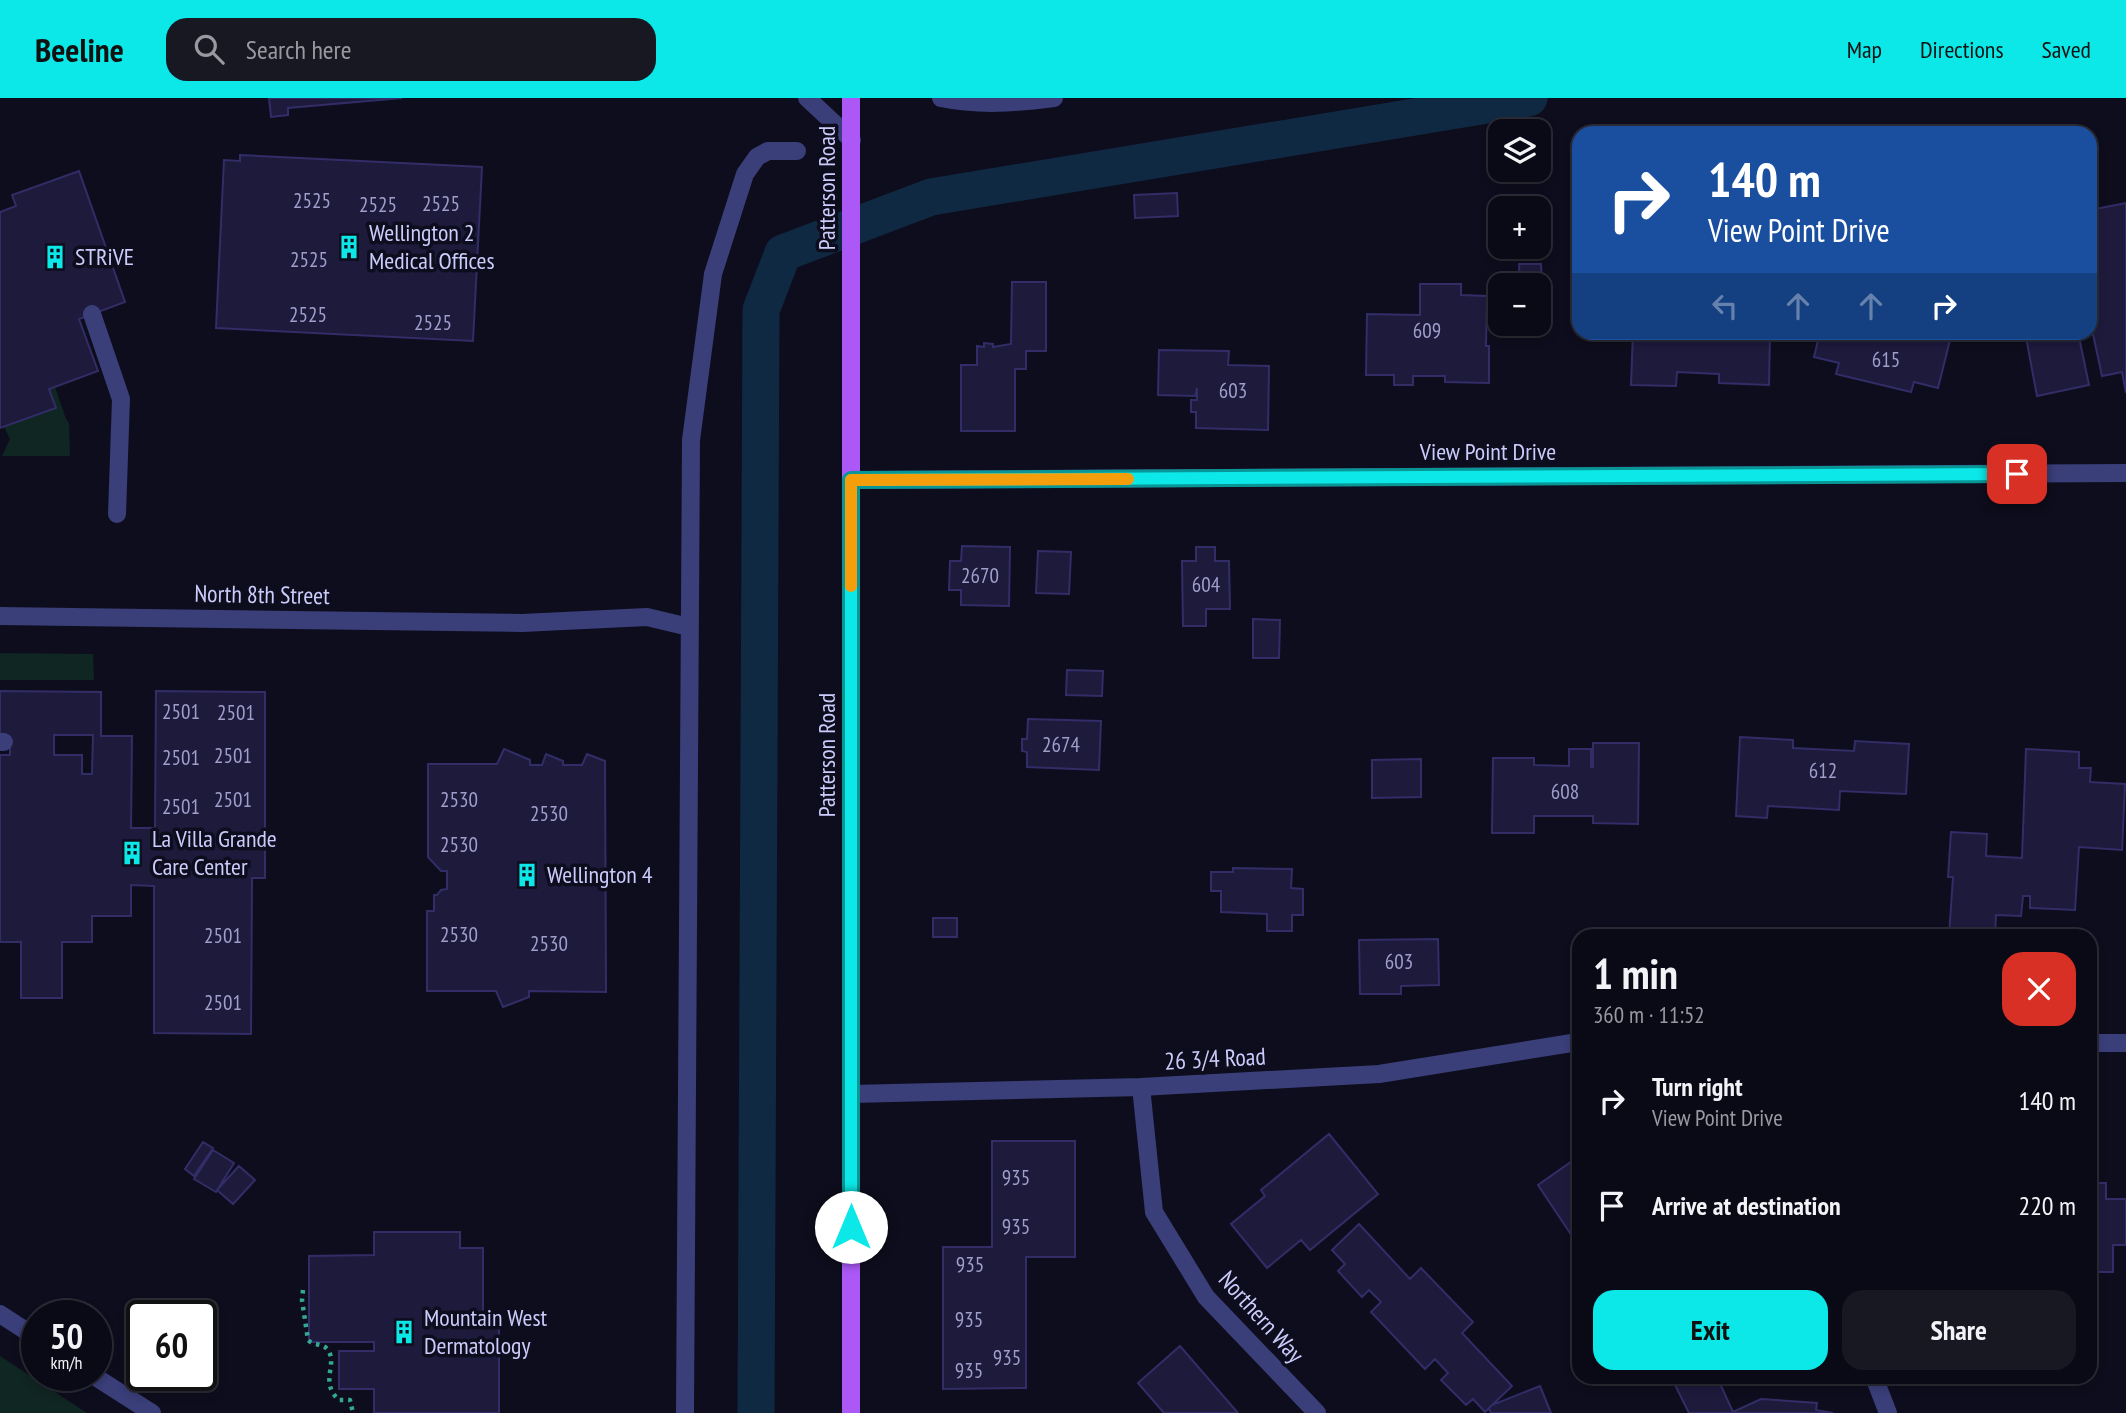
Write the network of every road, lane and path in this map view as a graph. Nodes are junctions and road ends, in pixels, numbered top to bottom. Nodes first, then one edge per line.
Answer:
1 (807, 98) edge
2 (851, 98) edge
3 (941, 98) edge
4 (1054, 98) edge
5 (852, 140) junction
6 (797, 151) dead end
7 (92, 314) dead end
8 (2126, 473) edge
9 (851, 480) junction
10 (117, 514) dead end
11 (0, 616) edge
12 (689, 627) junction
13 (1572, 1043) edge
14 (2097, 1043) edge
15 (2126, 1043) edge
16 (1141, 1087) junction
17 (851, 1094) junction
18 (303, 1290) dead end
19 (0, 1314) edge
20 (21, 1328) edge
21 (1877, 1384) edge
22 (112, 1387) edge
23 (152, 1413) edge
24 (354, 1413) edge
25 (685, 1413) edge
26 (851, 1413) edge
27 (1317, 1413) edge
28 (1888, 1413) edge

1 - 5 street
2 - 5 main road, Patterson Road
3 - 4 street
5 - 9 main road, Patterson Road
6 - 12 street
7 - 10 street
8 - 9 street, View Point Drive
9 - 17 main road, Patterson Road
11 - 12 street, North 8th Street
12 - 25 street
13 - 16 street, 26 3/4 Road
14 - 15 street
16 - 17 street, 26 3/4 Road
16 - 27 street, Northern Way
17 - 26 main road, Patterson Road
18 - 24 path
19 - 20 street
21 - 28 street
22 - 23 street

